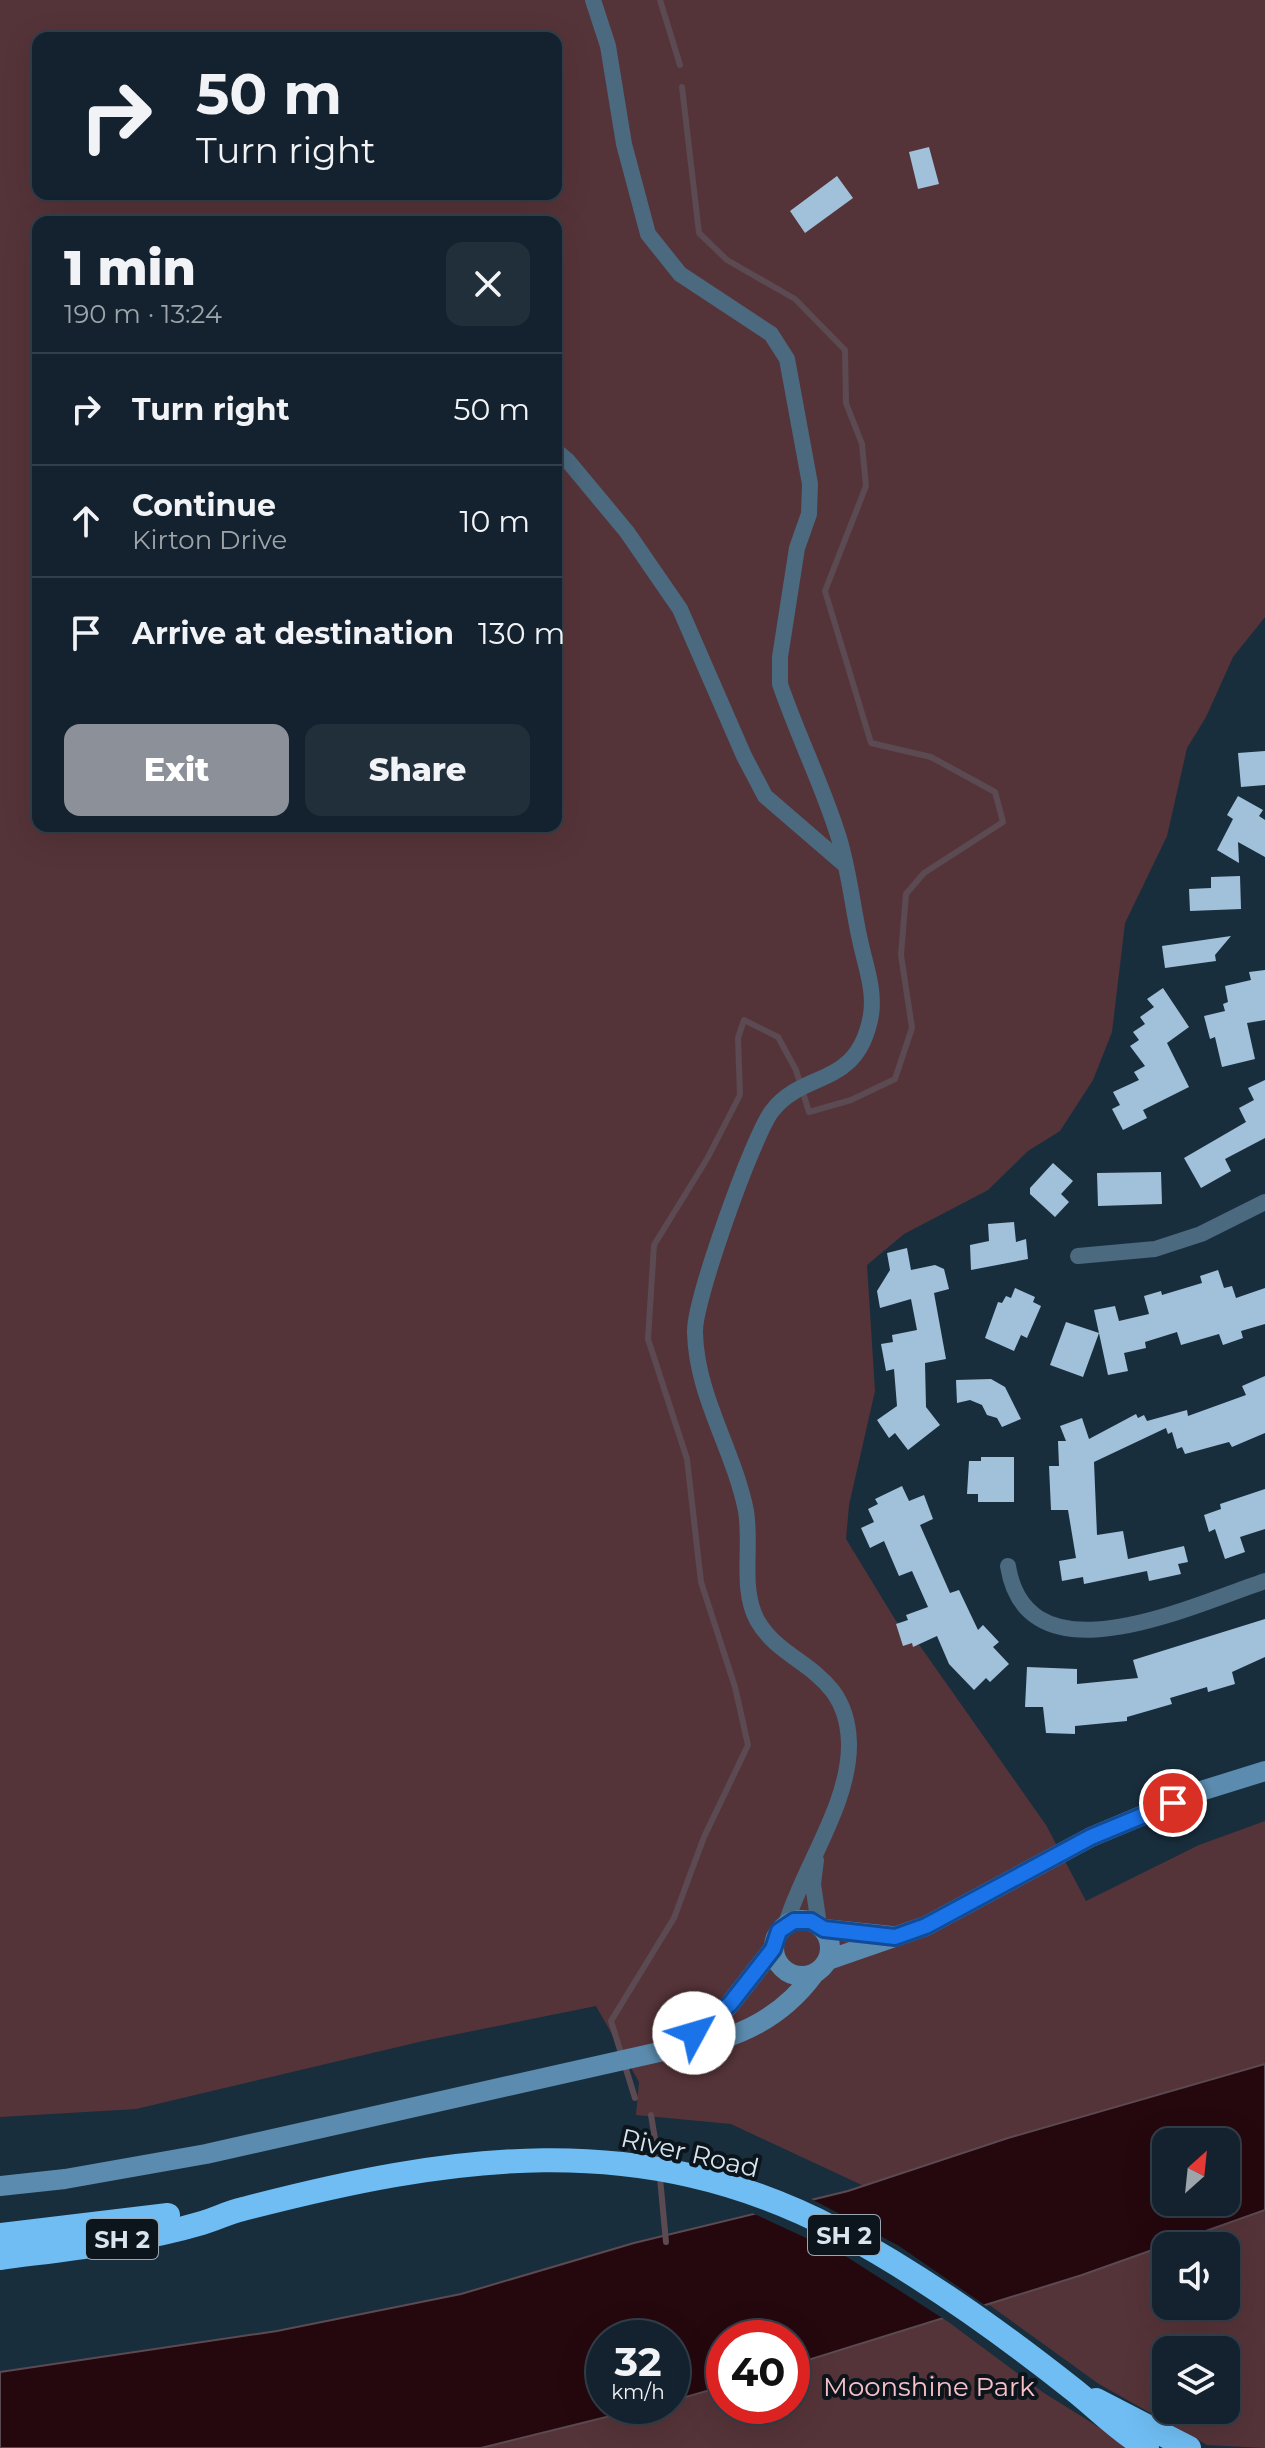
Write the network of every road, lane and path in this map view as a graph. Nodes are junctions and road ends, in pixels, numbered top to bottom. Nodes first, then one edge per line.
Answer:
1 (593, 0) edge
2 (562, 458) edge
3 (845, 865) junction
4 (1265, 1202) edge
5 (1078, 1256) dead end
6 (1008, 1566) dead end
7 (1265, 1581) edge
8 (1265, 1771) edge
9 (817, 1854) junction
10 (786, 1924) junction
11 (821, 1927) junction
12 (895, 1937) junction
13 (773, 1949) junction
14 (821, 1967) junction
15 (659, 2052) junction
16 (0, 2186) edge
17 (241, 2209) junction
18 (0, 2235) edge
19 (0, 2258) edge
20 (1066, 2384) junction
21 (1147, 2448) edge
22 (1189, 2448) edge

1 - 3 street
2 - 3 street
3 - 9 street
4 - 5 street
6 - 7 street
8 - 12 street
9 - 10 street
9 - 11 street
10 - 11 street
10 - 13 street
11 - 12 street
11 - 14 street
12 - 14 street
13 - 14 street
13 - 15 street
14 - 15 street
15 - 16 street
17 - 18 highway, River Road / SH 2
17 - 19 highway, River Road / SH 2
17 - 20 highway, River Road / SH 2
20 - 21 highway, River Road / SH 2
20 - 22 highway, River Road / SH 2

